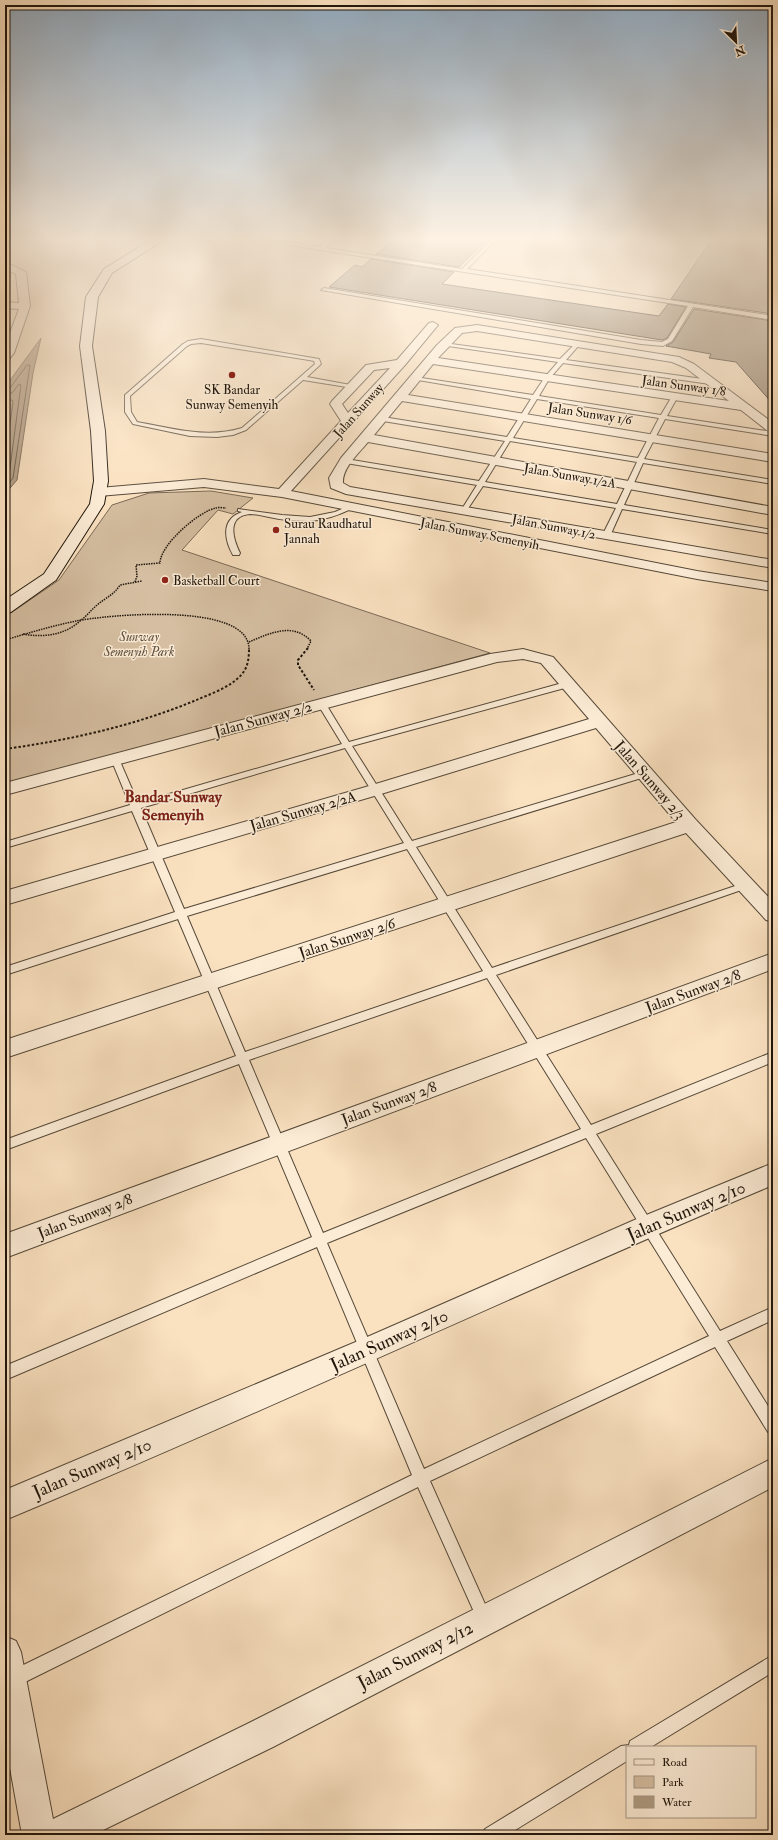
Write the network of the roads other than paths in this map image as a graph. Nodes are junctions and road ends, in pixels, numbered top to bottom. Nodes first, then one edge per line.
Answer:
1 (18, 325) edge
2 (89, 325) edge
3 (433, 325) dead end
4 (535, 325) edge
5 (679, 325) edge
6 (577, 344) junction
7 (444, 345) junction
8 (6, 354) edge
9 (431, 360) junction
10 (562, 361) junction
11 (401, 363) junction
12 (303, 378) junction
13 (547, 378) junction
14 (415, 379) junction
15 (710, 382) junction
16 (353, 386) junction
17 (401, 397) junction
18 (674, 398) junction
19 (534, 399) junction
20 (743, 407) junction
21 (663, 416) junction
22 (523, 417) junction
23 (383, 419) junction
24 (348, 422) junction
25 (773, 429) edge
26 (773, 434) edge
27 (367, 438) junction
28 (651, 438) junction
29 (509, 440) junction
30 (773, 458) edge
31 (346, 461) junction
32 (495, 461) junction
33 (640, 461) junction
34 (773, 482) edge
35 (482, 483) junction
36 (629, 485) junction
37 (100, 487) junction
38 (282, 493) junction
39 (620, 506) junction
40 (351, 508) junction
41 (465, 509) junction
42 (240, 510) road end
43 (252, 512) junction
44 (773, 512) edge
45 (773, 532) edge
46 (606, 536) junction
47 (236, 553) dead end
48 (773, 564) edge
49 (773, 586) edge
50 (5, 608) edge
51 (523, 654) joint
52 (569, 684) junction
53 (319, 700) junction
54 (600, 721) junction
55 (347, 745) junction
56 (115, 759) junction
57 (645, 774) junction
58 (5, 789) edge
59 (375, 790) junction
60 (135, 807) junction
61 (689, 825) junction
62 (5, 845) edge
63 (410, 845) junction
64 (156, 854) junction
65 (747, 885) junction
66 (5, 898) edge
67 (447, 905) junction
68 (181, 914) junction
69 (773, 915) edge
70 (773, 961) edge
71 (5, 971) edge
72 (490, 974) junction
73 (210, 983) junction
74 (5, 1049) edge
75 (537, 1049) junction
76 (773, 1057) edge
77 (242, 1058) junction
78 (589, 1132) junction
79 (278, 1143) junction
80 (5, 1145) edge
81 (773, 1174) edge
82 (648, 1226) junction
83 (320, 1240) junction
84 (5, 1246) edge
85 (773, 1313) edge
86 (718, 1339) junction
87 (367, 1350) junction
88 (5, 1373) edge
89 (773, 1426) edge
90 (773, 1472) edge
91 (422, 1478) junction
92 (5, 1505) edge
93 (485, 1620) junction
94 (773, 1663) edge
95 (8, 1666) edge
96 (638, 1746) edge
97 (626, 1753) edge
98 (38, 1835) edge
99 (56, 1835) edge
100 (491, 1835) edge

1 - 8 street
2 - 37 street
3 - 11 street, Jalan Sunway
4 - 5 lane
6 - 7 street
6 - 10 lane
6 - 15 street
7 - 9 street
7 - 10 lane
9 - 13 street, Jalan Sunway 1/8
9 - 14 street
10 - 13 lane
10 - 15 lane
11 - 16 street
11 - 24 street, Jalan Sunway
12 - 12 lane
12 - 16 lane
13 - 18 street, Jalan Sunway 1/8
13 - 19 lane
14 - 17 street
14 - 19 lane
15 - 20 street
16 - 24 street
17 - 22 street, Jalan Sunway 1/6
17 - 23 street
18 - 20 street, Jalan Sunway 1/8
18 - 21 lane
19 - 21 lane
19 - 22 lane
20 - 25 street
21 - 26 lane
21 - 28 lane
22 - 28 street, Jalan Sunway 1/6
22 - 29 lane
23 - 27 street
23 - 29 lane
24 - 38 street, Jalan Sunway
27 - 31 street
27 - 32 street, Jalan Sunway 1/2A
28 - 30 street, Jalan Sunway 1/6
28 - 33 lane
29 - 32 lane
29 - 33 lane
31 - 35 lane
31 - 41 street, Jalan Sunway 1/2
32 - 35 lane
32 - 36 street, Jalan Sunway 1/2A
33 - 34 lane
33 - 36 lane
35 - 39 lane
35 - 41 lane
36 - 39 lane
36 - 44 street, Jalan Sunway 1/2A
37 - 38 street, Jalan Sunway Semenyih
37 - 50 street
38 - 40 street, Jalan Sunway Semenyih
39 - 45 lane
39 - 46 lane
40 - 43 lane
40 - 49 street, Jalan Sunway Semenyih
41 - 46 street, Jalan Sunway 1/2
42 - 43 lane
43 - 47 lane
46 - 48 street, Jalan Sunway 1/2
51 - 52 street, Jalan Sunway 2/3
51 - 53 street, Jalan Sunway 2/2
52 - 54 street, Jalan Sunway 2/3
52 - 55 lane
53 - 55 lane
53 - 56 street, Jalan Sunway 2/2
54 - 57 street, Jalan Sunway 2/3
54 - 59 street, Jalan Sunway 2/2A
55 - 59 lane
55 - 60 lane
56 - 58 street, Jalan Sunway 2/2
56 - 60 lane
57 - 61 street, Jalan Sunway 2/3
57 - 63 lane
59 - 63 lane
59 - 64 street, Jalan Sunway 2/2A
60 - 62 lane
60 - 64 lane
61 - 65 street, Jalan Sunway 2/3
61 - 67 street, Jalan Sunway 2/6
63 - 67 lane
63 - 68 lane
64 - 66 street, Jalan Sunway 2/2A
64 - 68 lane
65 - 69 street, Jalan Sunway 2/3
65 - 72 lane
67 - 72 lane
67 - 73 street, Jalan Sunway 2/6
68 - 71 lane
68 - 73 lane
70 - 75 street, Jalan Sunway 2/8
72 - 75 lane
72 - 77 lane
73 - 74 street, Jalan Sunway 2/6
73 - 77 lane
75 - 78 lane
75 - 79 street, Jalan Sunway 2/8
76 - 78 lane
77 - 79 lane
77 - 80 lane
78 - 82 lane
78 - 83 lane
79 - 83 lane
79 - 84 street, Jalan Sunway 2/8
81 - 82 street, Jalan Sunway 2/10
82 - 86 lane
82 - 87 street, Jalan Sunway 2/10
83 - 87 lane
83 - 88 lane
85 - 86 lane
86 - 89 lane
86 - 91 lane
87 - 91 lane
87 - 92 street, Jalan Sunway 2/10
90 - 93 street, Jalan Sunway 2/12
91 - 93 lane
91 - 95 lane
93 - 99 street, Jalan Sunway 2/12
94 - 96 lane
95 - 98 street
97 - 100 lane

